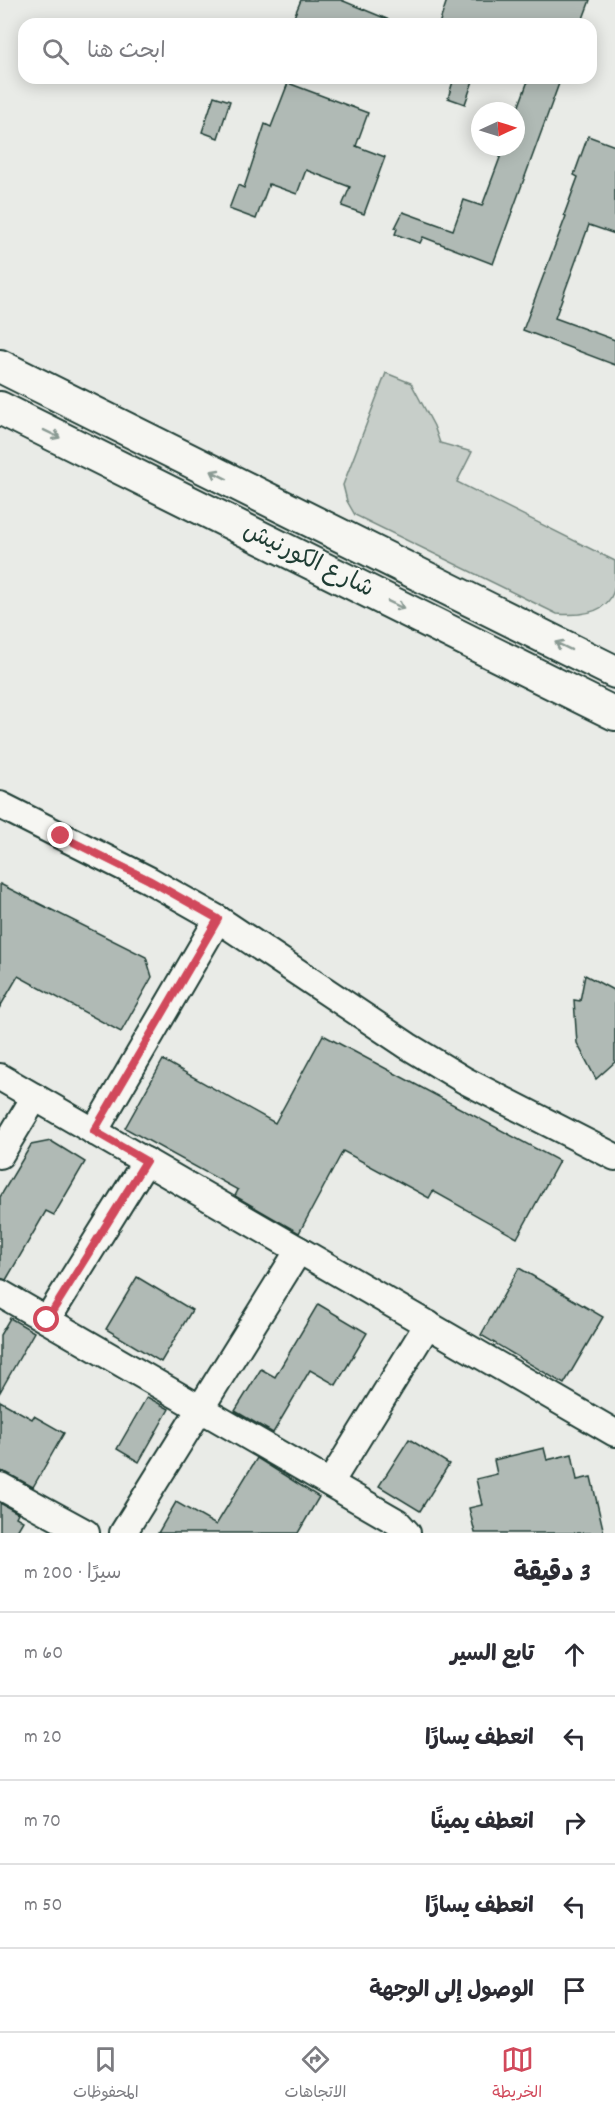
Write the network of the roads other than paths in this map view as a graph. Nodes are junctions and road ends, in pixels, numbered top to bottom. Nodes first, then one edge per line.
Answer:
1 (0, 366) edge
2 (0, 408) edge
3 (213, 514) junction
4 (342, 537) junction
5 (504, 659) junction
6 (615, 672) edge
7 (615, 699) edge
8 (615, 714) edge
9 (0, 805) edge
10 (218, 919) junction
11 (0, 1077) edge
12 (35, 1097) junction
13 (94, 1131) junction
14 (0, 1155) edge
15 (615, 1157) edge
16 (146, 1161) junction
17 (299, 1250) junction
18 (0, 1293) edge
19 (47, 1320) junction
20 (428, 1324) junction
21 (201, 1408) junction
22 (615, 1433) edge
23 (330, 1483) junction
24 (0, 1486) edge
25 (86, 1533) edge
26 (123, 1533) edge
27 (407, 1533) edge

4 -> 1 main road, شارع الكورنيش
2 -> 3 main road, شارع الكورنيش
3 - 4 main road
3 -> 5 main road, شارع الكورنيش
6 -> 4 main road, شارع الكورنيش
5 - 7 main road
5 - 8 main road, شارع الكورنيش
9 - 10 street
10 - 13 street
10 - 15 street
11 - 12 street
12 - 13 street
12 - 14 street
13 - 16 street
16 - 17 street
16 - 19 street
17 - 20 street
17 - 21 street
18 - 19 street
19 - 21 street
20 - 22 street
20 - 23 street
21 - 23 street
21 - 26 street
23 - 27 street
24 - 25 street

